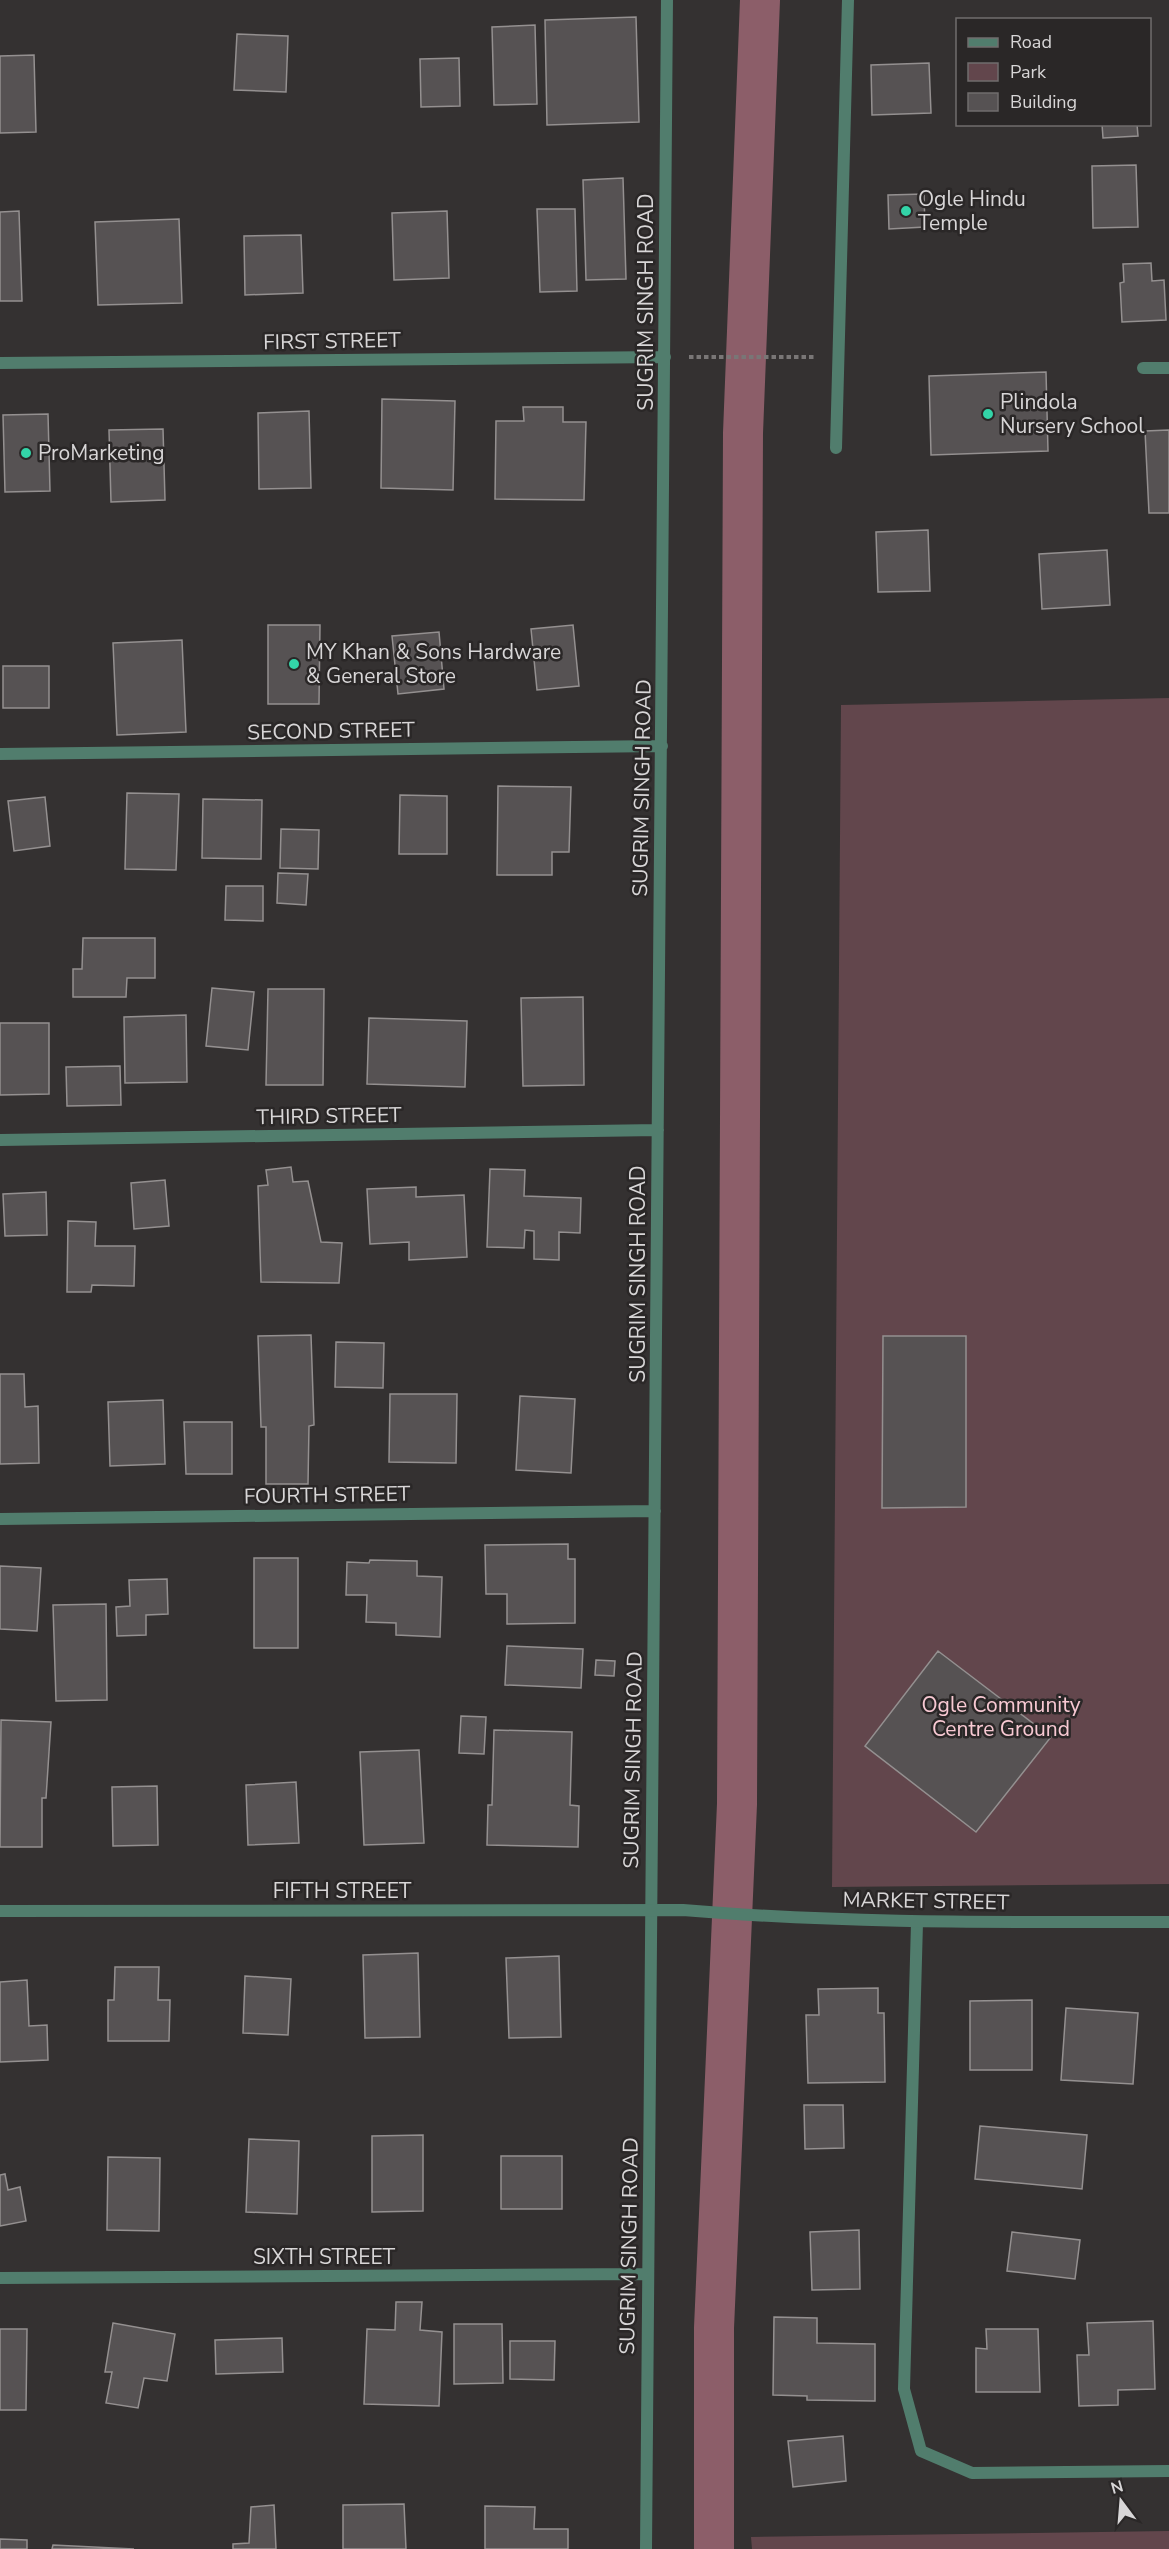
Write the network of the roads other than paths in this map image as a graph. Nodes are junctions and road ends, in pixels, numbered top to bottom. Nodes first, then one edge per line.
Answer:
1 (667, 0) edge
2 (848, 0) edge
3 (665, 357) junction
4 (0, 363) edge
5 (1143, 368) dead end
6 (1169, 368) edge
7 (836, 448) dead end
8 (662, 746) junction
9 (0, 754) edge
10 (658, 1130) junction
11 (0, 1140) edge
12 (655, 1510) junction
13 (0, 1519) edge
14 (651, 1910) junction
15 (683, 1910) joint
16 (0, 1911) edge
17 (1169, 1922) edge
18 (917, 1923) junction
19 (648, 2274) junction
20 (0, 2278) edge
21 (1169, 2471) edge
22 (646, 2549) edge

1 - 3 street, SUGRIM SINGH ROAD
2 - 7 street
3 - 4 street, FIRST STREET
3 - 8 street, SUGRIM SINGH ROAD
5 - 6 street
8 - 9 street, SECOND STREET
8 - 10 street, SUGRIM SINGH ROAD
10 - 11 street, THIRD STREET
10 - 12 street, SUGRIM SINGH ROAD
12 - 13 street, FOURTH STREET
12 - 14 street, SUGRIM SINGH ROAD
14 - 15 street, FIFTH STREET
14 - 16 street, FIFTH STREET
14 - 19 street, SUGRIM SINGH ROAD
15 - 18 street, MARKET STREET
17 - 18 street, MARKET STREET
18 - 21 street
19 - 20 street, SIXTH STREET
19 - 22 street, SUGRIM SINGH ROAD

